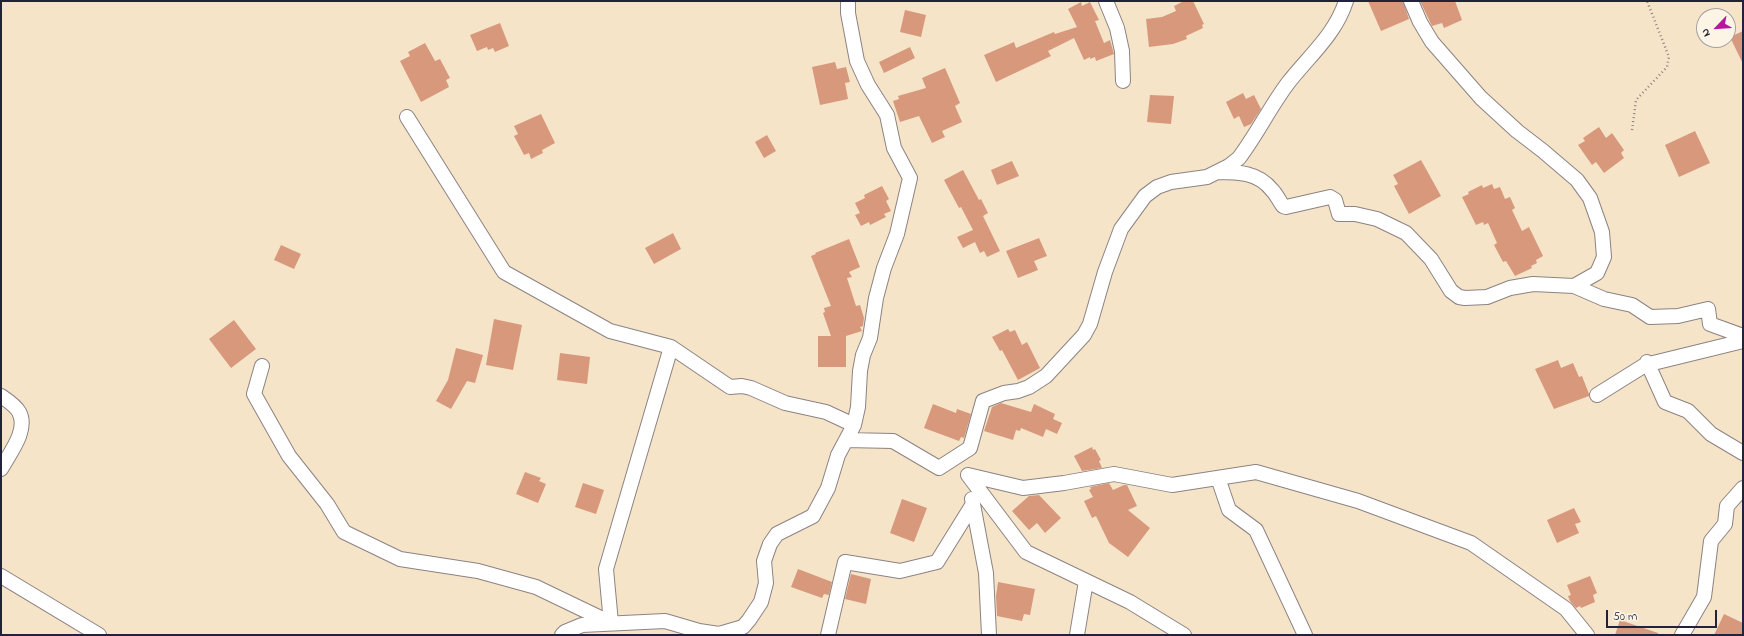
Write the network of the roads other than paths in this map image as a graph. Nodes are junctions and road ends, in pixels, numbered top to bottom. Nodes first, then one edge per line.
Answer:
1 (848, 1) edge
2 (1106, 1) edge
3 (1411, 1) edge
4 (1344, 3) edge
5 (1123, 81) dead end
6 (407, 117) dead end
7 (1217, 172) junction
8 (1574, 286) junction
9 (1743, 336) edge
10 (1743, 341) edge
11 (671, 347) junction
12 (1647, 363) junction
13 (262, 366) dead end
14 (1597, 395) dead end
15 (1, 396) edge
16 (854, 425) junction
17 (846, 440) junction
18 (1743, 453) edge
19 (1, 469) edge
20 (968, 475) junction
21 (1218, 478) junction
22 (1743, 488) edge
23 (973, 504) junction
24 (1, 576) edge
25 (1086, 581) junction
26 (611, 622) junction
27 (99, 635) edge
28 (562, 635) edge
29 (828, 635) edge
30 (988, 635) edge
31 (1077, 635) edge
32 (1184, 635) edge
33 (1305, 635) edge
34 (1587, 635) edge
35 (1682, 635) edge

1 - 16 street
2 - 5 street
3 - 8 street
4 - 7 street
6 - 11 street
7 - 8 street
7 - 17 street
8 - 9 street
10 - 12 street
11 - 16 street
11 - 26 street
12 - 14 street
12 - 18 street
13 - 26 street
15 - 19 street
16 - 17 street
17 - 26 street
20 - 21 street
20 - 23 street
20 - 25 street
21 - 33 street
21 - 34 street
22 - 35 street
23 - 29 street
23 - 30 street
24 - 27 street
25 - 31 street
25 - 32 street
26 - 28 street

